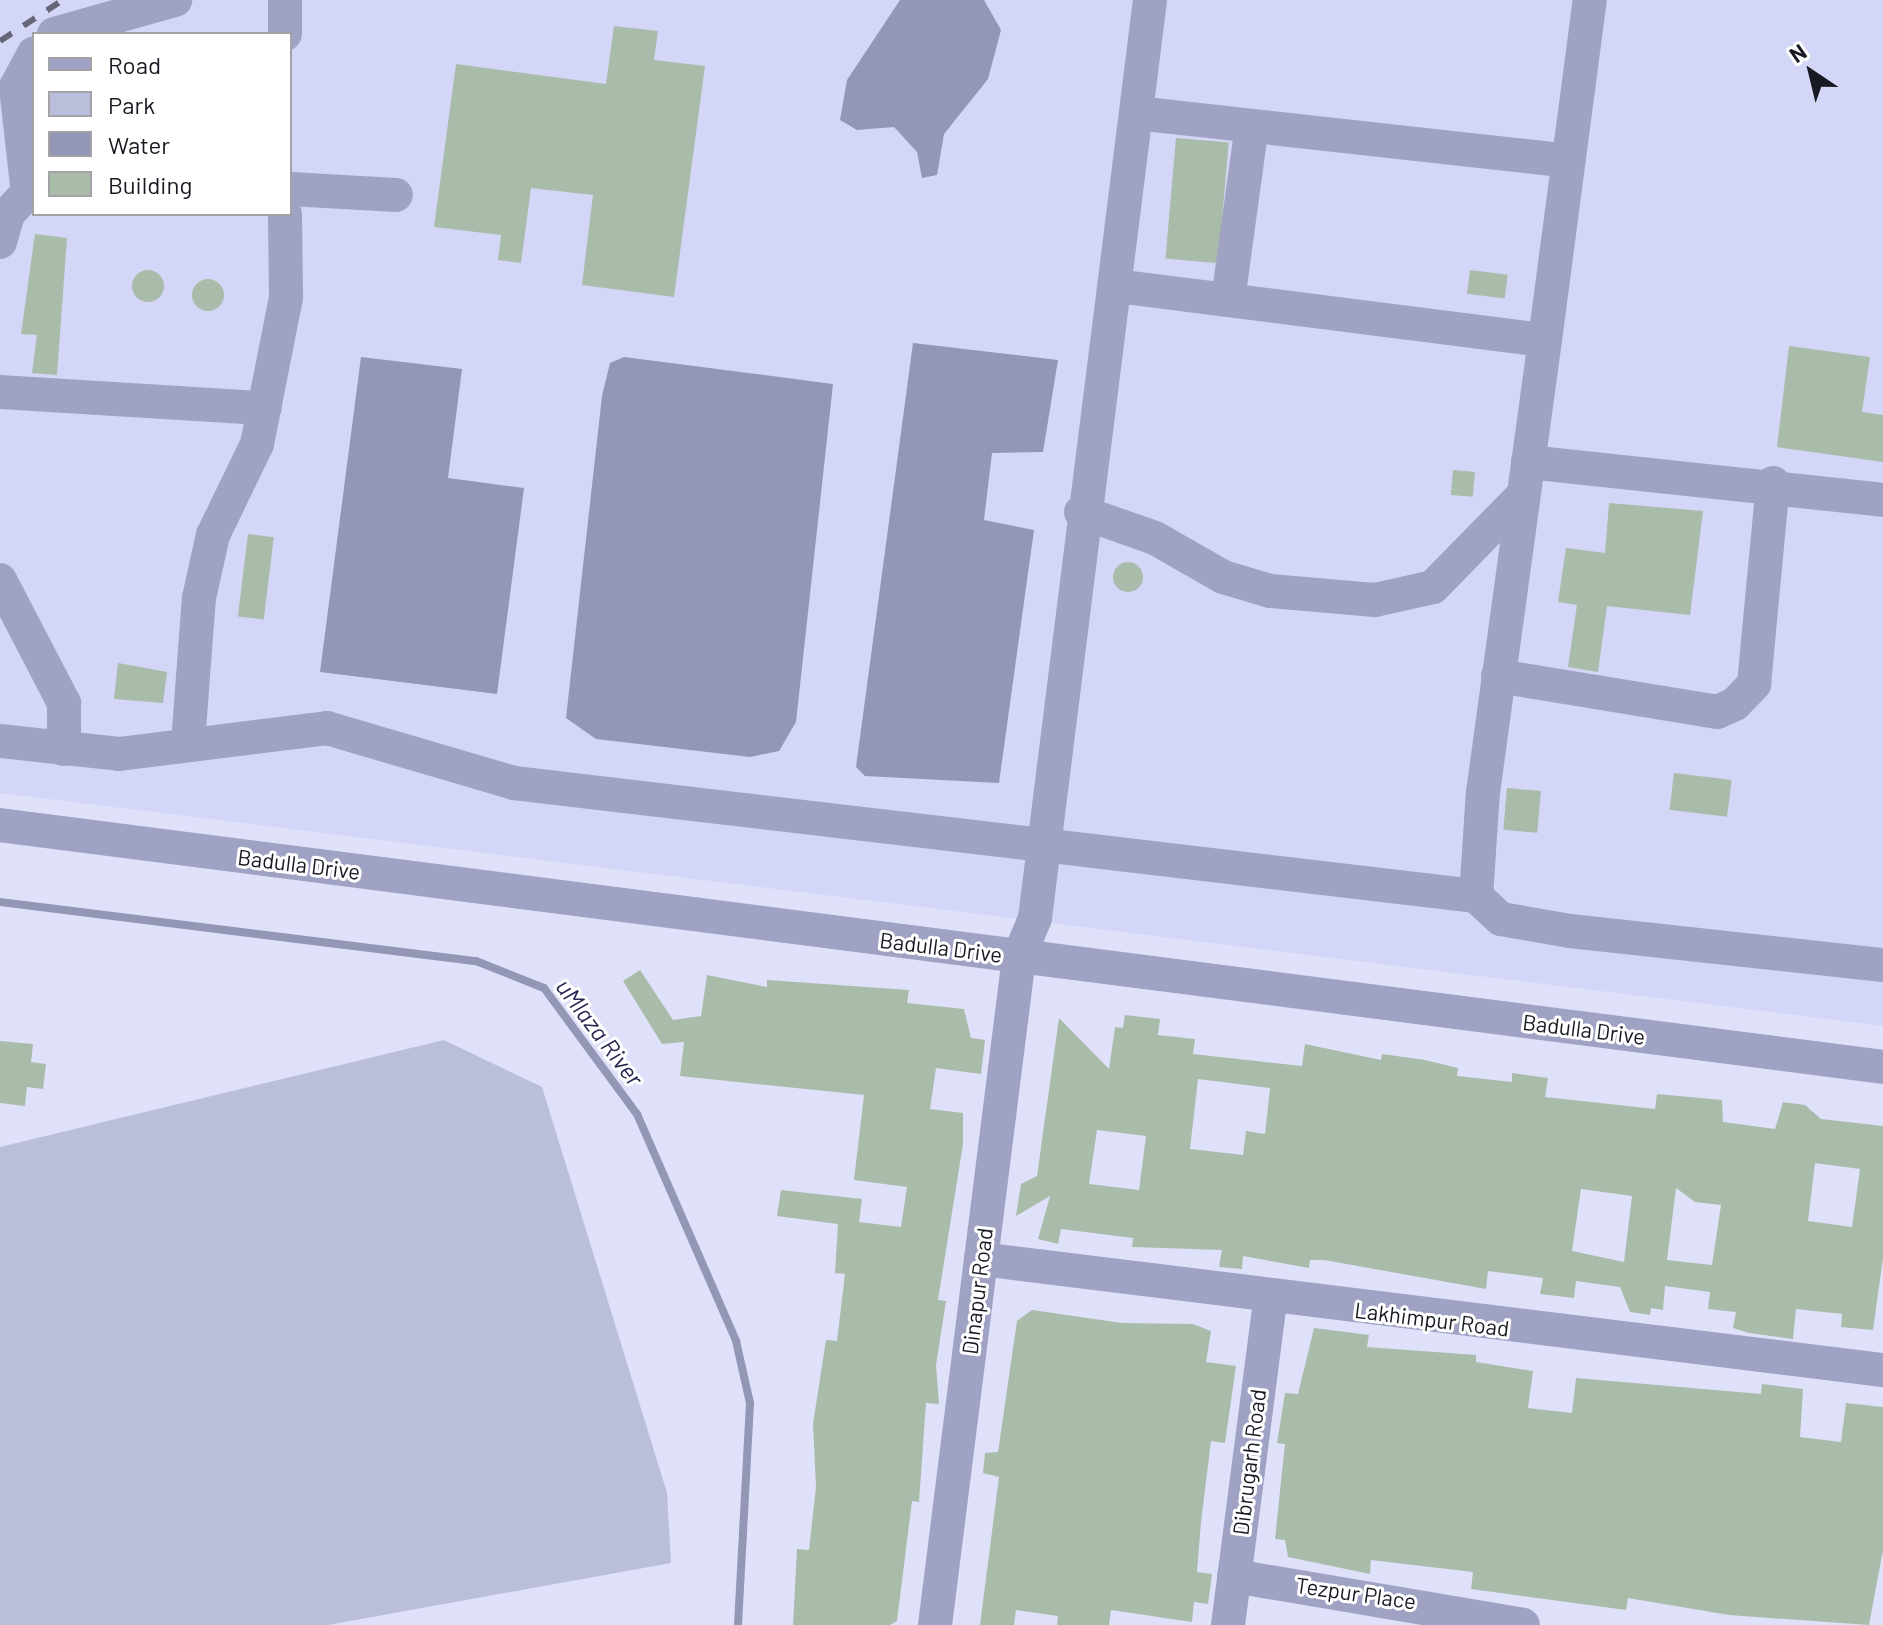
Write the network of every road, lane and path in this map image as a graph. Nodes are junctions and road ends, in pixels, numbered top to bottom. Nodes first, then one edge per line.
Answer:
1 (175, 0) edge
2 (285, 0) edge
3 (1150, 0) edge
4 (1590, 0) edge
5 (61, 32) edge
6 (285, 32) edge
7 (32, 57) edge
8 (1136, 113) junction
9 (1251, 131) junction
10 (1568, 161) junction
11 (30, 185) edge
12 (292, 189) edge
13 (396, 195) dead end
14 (285, 216) edge
15 (0, 242) edge
16 (1116, 286) junction
17 (1228, 300) junction
18 (1545, 340) junction
19 (0, 392) edge
20 (265, 408) junction
21 (1528, 462) junction
22 (1773, 483) junction
23 (1523, 495) junction
24 (1883, 500) edge
25 (1081, 512) junction
26 (0, 580) edge
27 (1498, 676) junction
28 (0, 741) edge
29 (188, 743) junction
30 (64, 749) junction
31 (0, 825) edge
32 (1044, 845) junction
33 (1476, 896) junction
34 (1019, 957) junction
35 (1883, 965) edge
36 (1883, 1067) edge
37 (981, 1259) junction
38 (1270, 1300) junction
39 (1883, 1370) edge
40 (1234, 1576) junction
41 (935, 1625) edge
42 (1228, 1625) edge
43 (1523, 1625) edge

1 - 5 street
2 - 6 street
3 - 8 street, Dinapur Road
4 - 10 street
7 - 11 street
8 - 9 street
8 - 16 street, Dinapur Road
9 - 10 street
9 - 17 street
10 - 18 street
11 - 15 street
12 - 13 street
14 - 20 street
16 - 17 street
16 - 25 street, Dinapur Road
17 - 18 street
18 - 21 street
19 - 20 street
20 - 29 street
21 - 22 street
21 - 23 street
22 - 24 street
22 - 27 street
23 - 25 street
23 - 27 street
25 - 32 street, Dinapur Road
26 - 30 street
27 - 33 street
28 - 30 street
29 - 30 street
29 - 32 street
31 - 34 street, Badulla Drive
32 - 33 street
32 - 34 street, Dinapur Road
33 - 35 street
34 - 36 street, Badulla Drive
34 - 37 street, Dinapur Road
37 - 38 street, Lakhimpur Road
37 - 41 street, Dinapur Road
38 - 39 street, Lakhimpur Road
38 - 40 street, Dibrugarh Road
40 - 42 street, Dibrugarh Road
40 - 43 street, Tezpur Place

